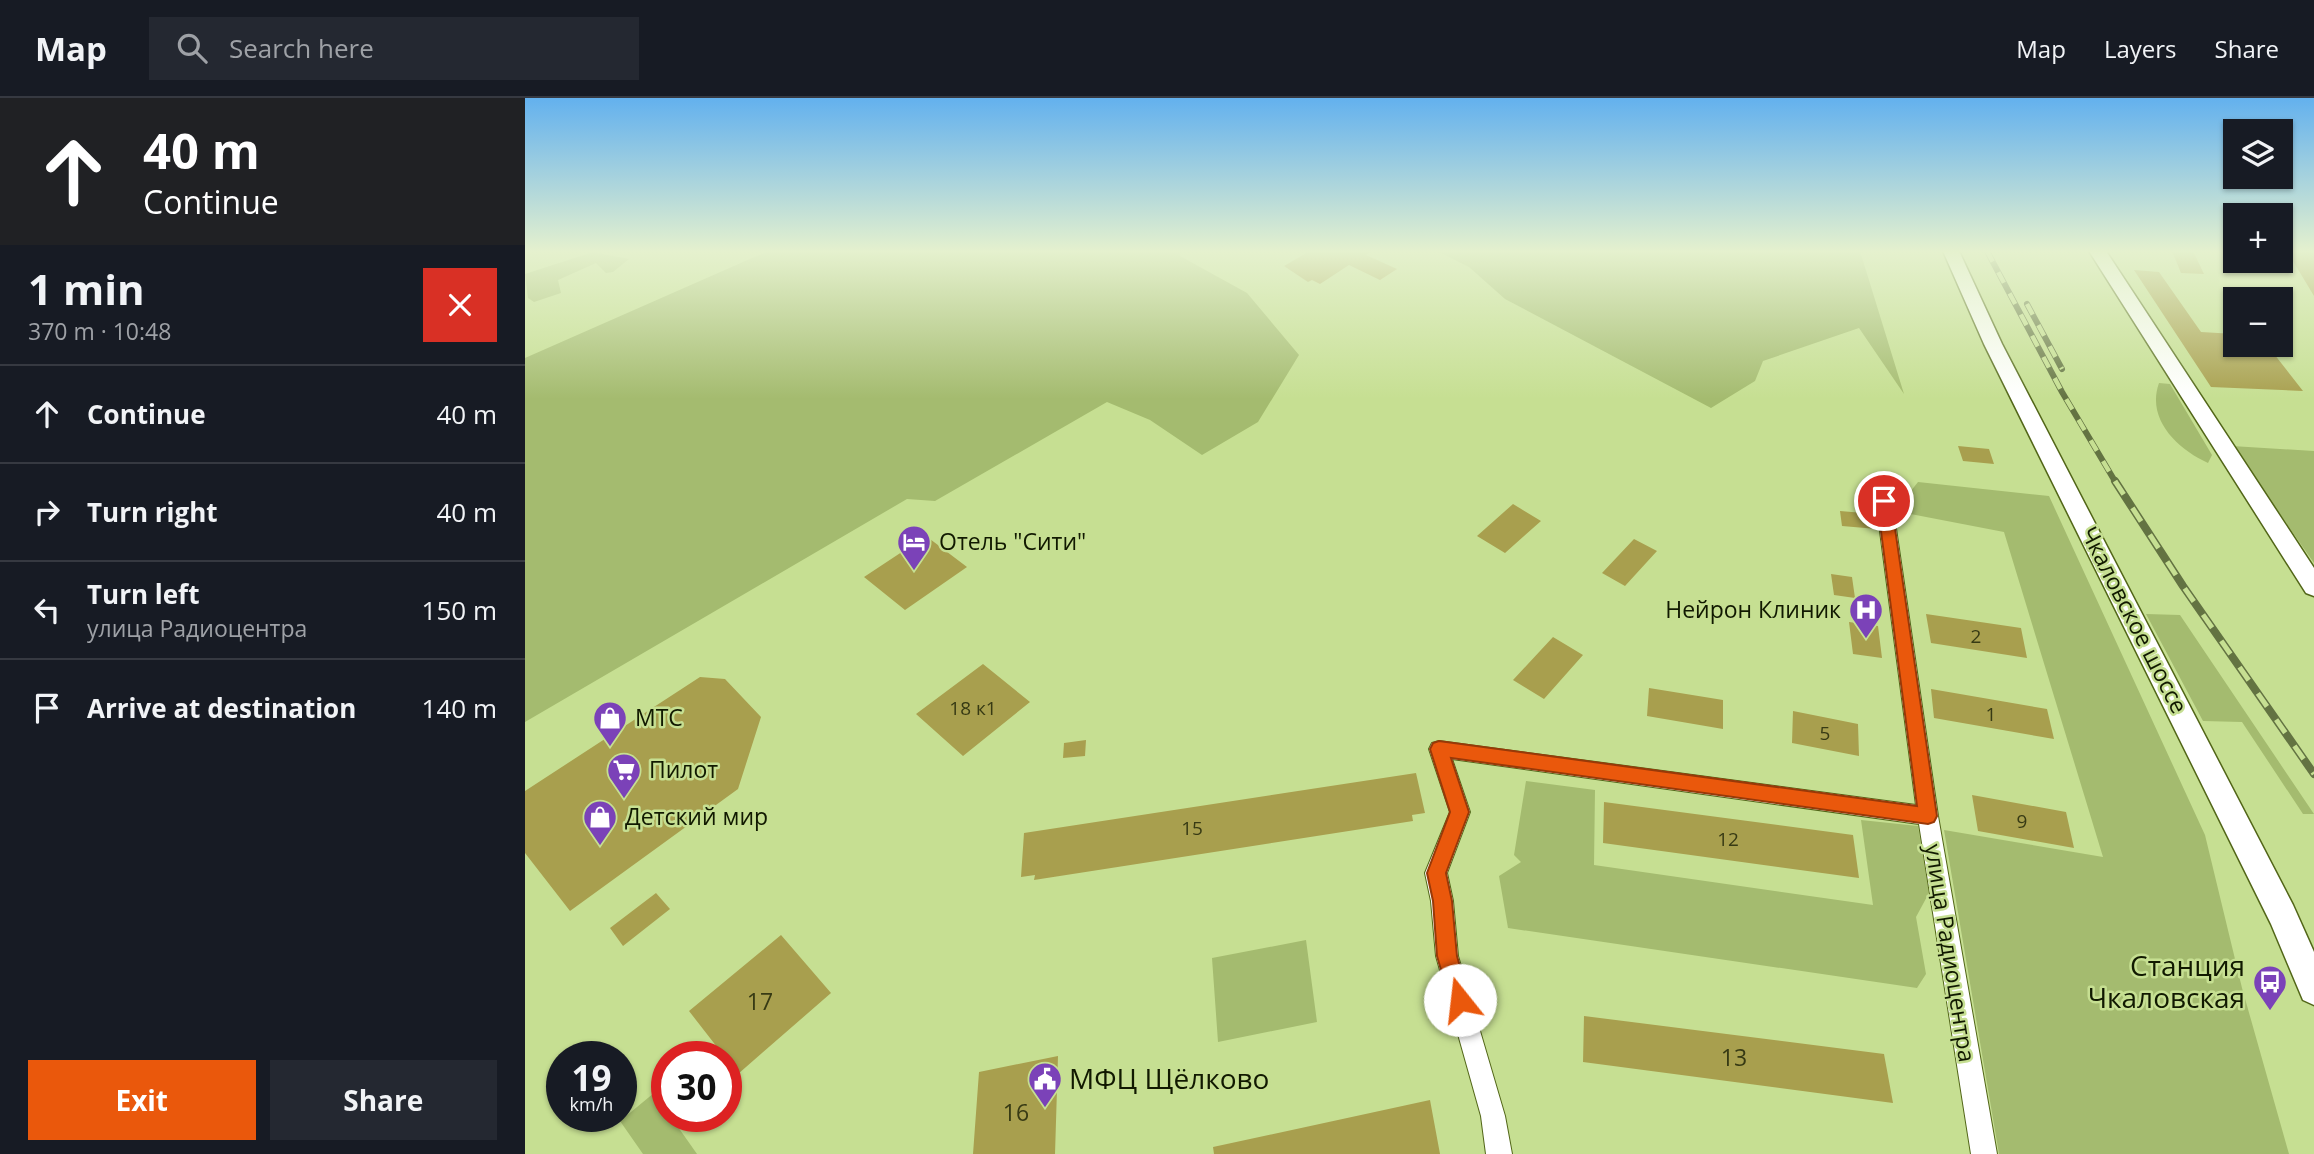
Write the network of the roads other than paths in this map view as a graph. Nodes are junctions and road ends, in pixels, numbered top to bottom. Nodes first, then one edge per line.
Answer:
1 (1973, 300) edge
2 (2129, 300) edge
3 (1884, 501) dead end
4 (2314, 587) edge
5 (1928, 816) junction
6 (2314, 989) edge
7 (1499, 1154) edge
8 (1984, 1154) edge

1 - 6 street, Чкаловское шоссе
2 - 4 street
3 - 5 street, улица Радиоцентра
5 - 7 street
5 - 8 street, улица Радиоцентра

